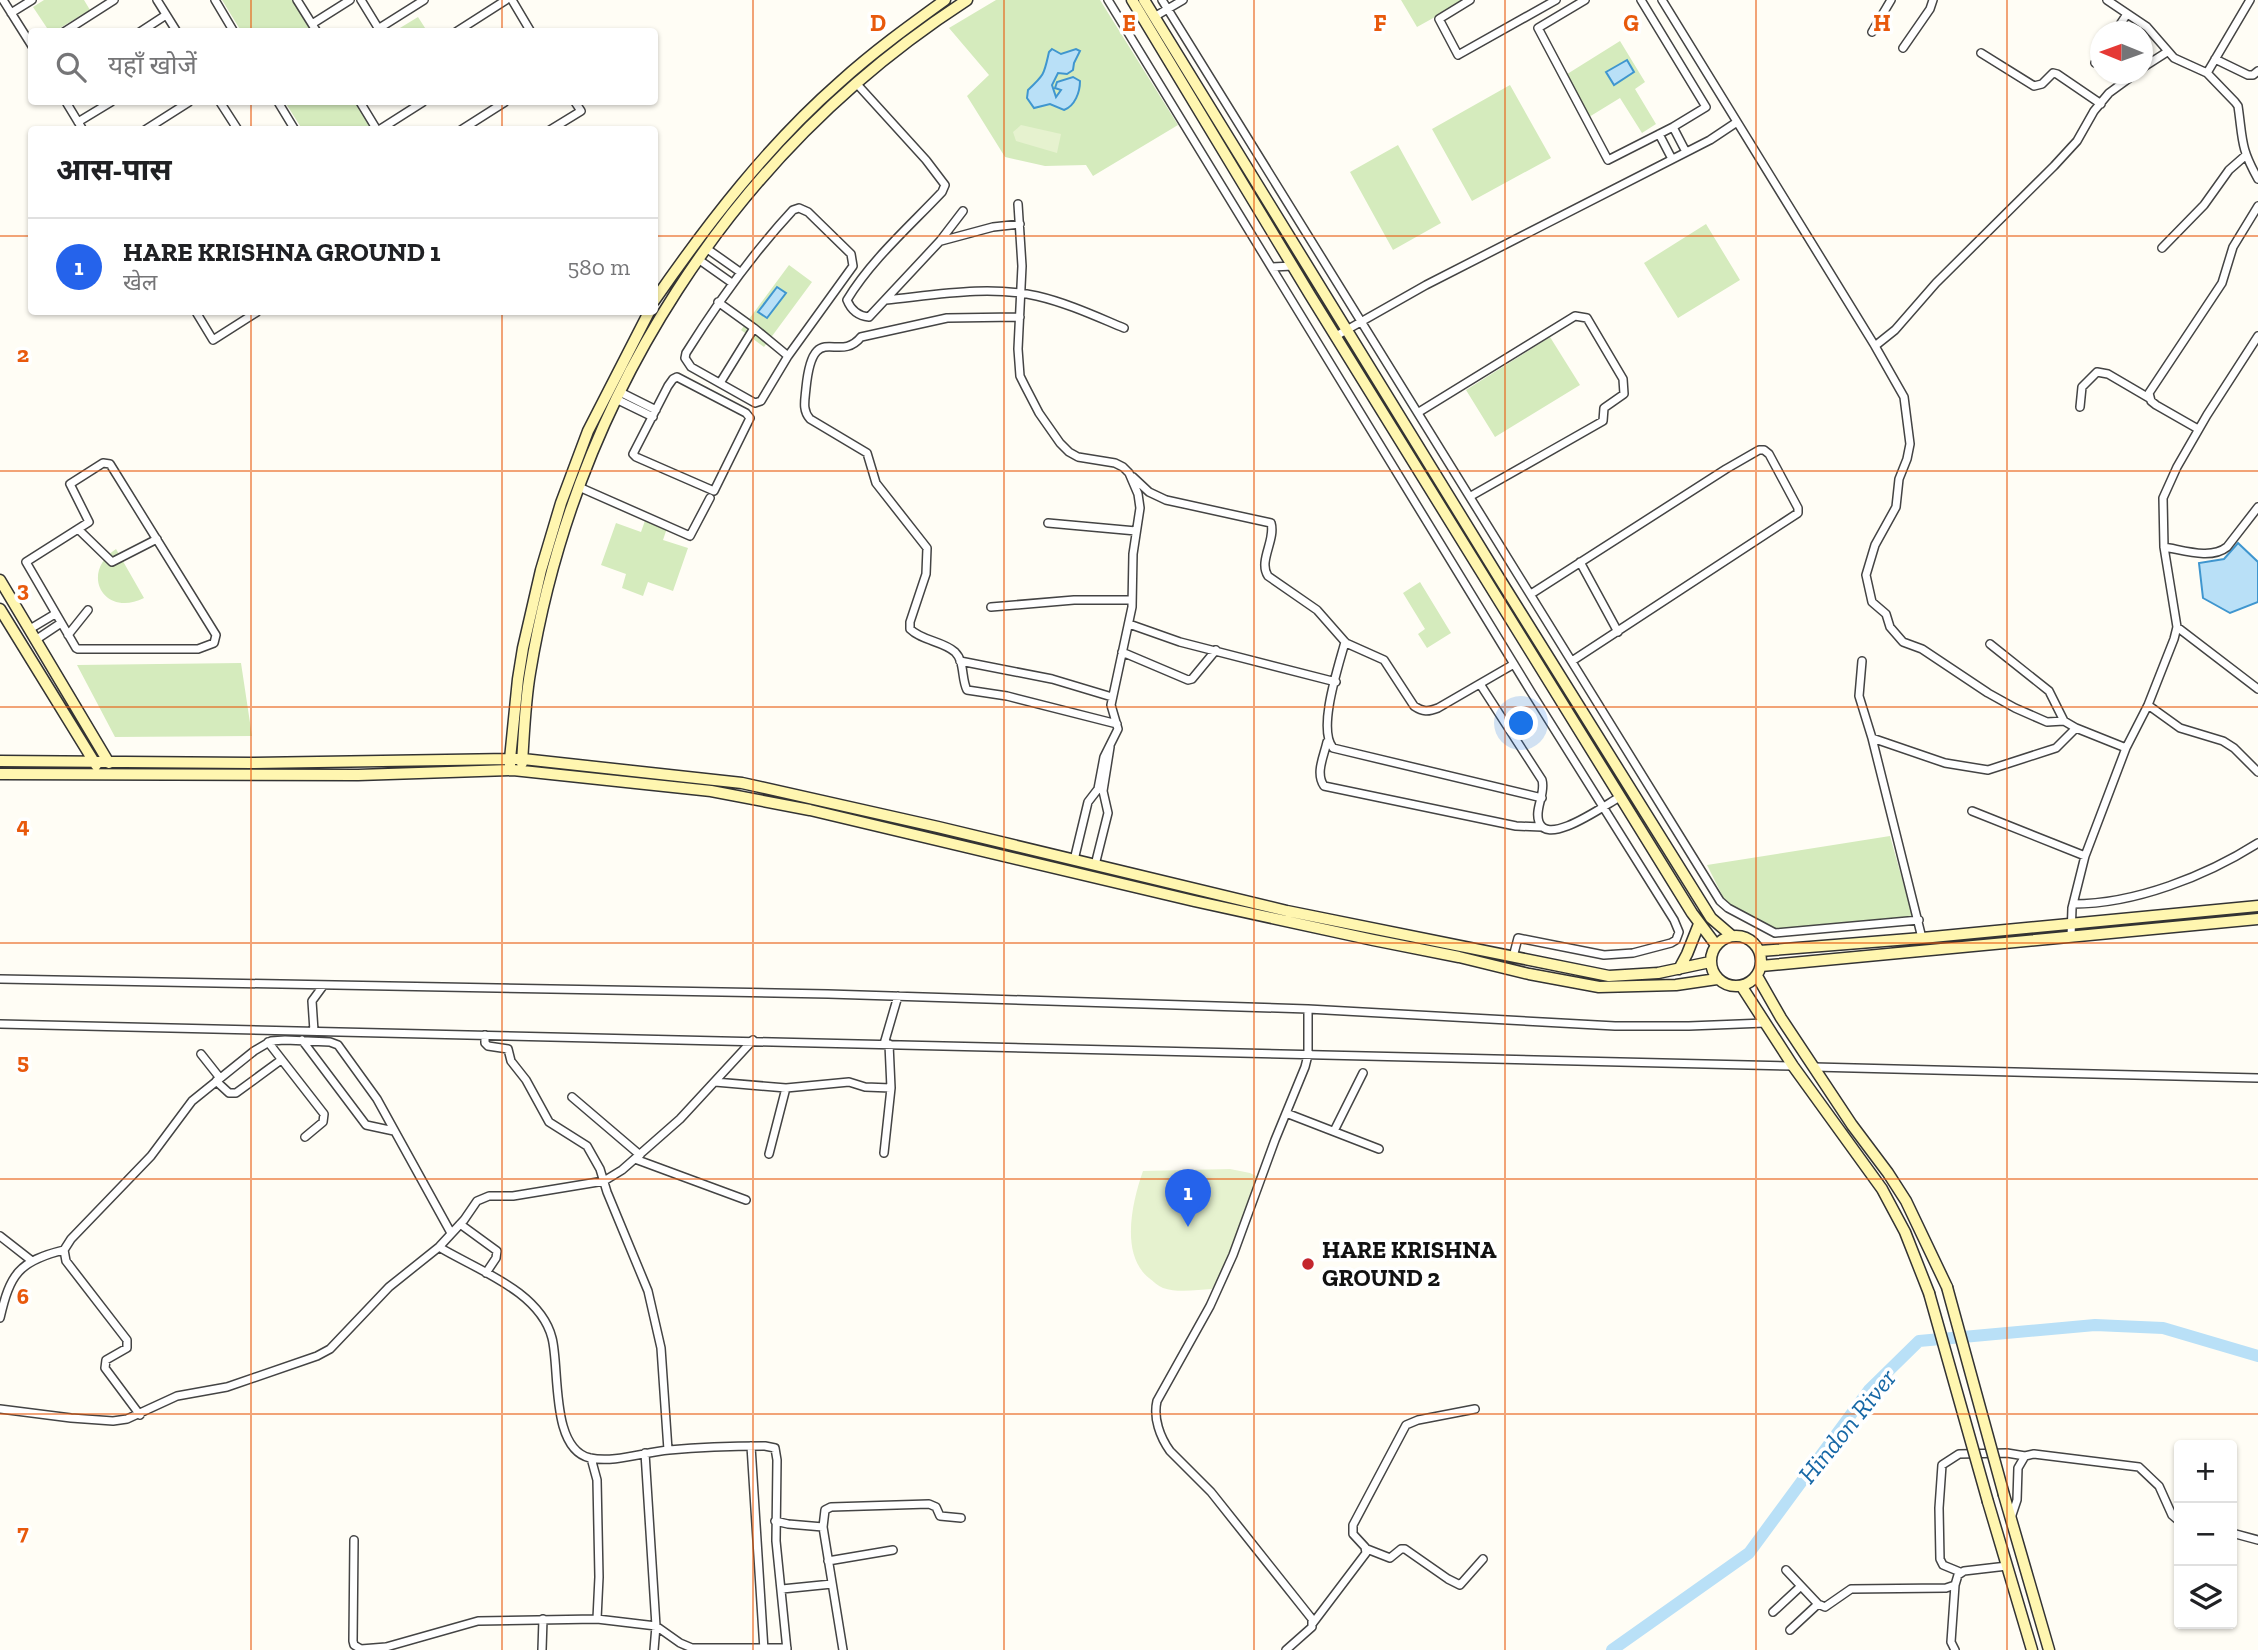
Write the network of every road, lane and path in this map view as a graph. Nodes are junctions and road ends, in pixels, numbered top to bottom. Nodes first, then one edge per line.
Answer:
1 (3, 0) edge
2 (32, 0) edge
3 (114, 0) edge
4 (157, 0) edge
5 (215, 0) edge
6 (298, 0) edge
7 (350, 0) edge
8 (360, 0) edge
9 (424, 0) edge
10 (506, 0) edge
11 (512, 0) edge
12 (945, 0) edge
13 (967, 0) edge
14 (1108, 0) edge
15 (1132, 0) edge
16 (1144, 0) edge
17 (1162, 0) edge
18 (1183, 0) edge
19 (1470, 0) edge
20 (1556, 0) edge
21 (1585, 0) edge
22 (1641, 0) edge
23 (1662, 0) edge
24 (1891, 0) edge
25 (1933, 0) edge
26 (2107, 0) edge
27 (2250, 0) edge
28 (1168, 9) junction
29 (11, 13) junction
30 (2127, 14) junction
31 (166, 15) junction
32 (1154, 17) junction
33 (2122, 21) edge
34 (70, 28) edge
35 (145, 28) edge
36 (174, 28) edge
37 (232, 28) edge
38 (314, 28) edge
39 (378, 28) edge
40 (382, 28) edge
41 (462, 28) edge
42 (529, 28) edge
43 (1872, 32) dead end
44 (28, 40) edge
45 (1902, 48) dead end
46 (2167, 52) junction
47 (1981, 53) dead end
48 (2215, 59) junction
49 (2153, 61) edge
50 (2258, 71) edge
51 (2207, 73) junction
52 (856, 83) junction
53 (2121, 84) edge
54 (2101, 104) junction
55 (68, 105) edge
56 (107, 105) edge
57 (184, 105) edge
58 (222, 105) edge
59 (280, 105) edge
60 (362, 105) edge
61 (418, 105) edge
62 (500, 105) edge
63 (577, 105) edge
64 (1737, 122) junction
65 (81, 126) edge
66 (151, 126) edge
67 (233, 126) edge
68 (293, 126) edge
69 (375, 126) edge
70 (384, 126) edge
71 (467, 126) edge
72 (557, 126) edge
73 (1673, 127) junction
74 (1659, 134) junction
75 (1686, 152) junction
76 (2245, 156) junction
77 (1672, 159) junction
78 (2258, 179) edge
79 (1018, 204) dead end
80 (2258, 206) edge
81 (963, 211) dead end
82 (1020, 224) junction
83 (940, 241) junction
84 (706, 248) junction
85 (2162, 248) dead end
86 (698, 259) junction
87 (1293, 266) junction
88 (1276, 267) junction
89 (740, 272) junction
90 (732, 283) junction
91 (1021, 294) junction
92 (658, 295) edge
93 (885, 300) junction
94 (718, 302) junction
95 (198, 315) edge
96 (252, 315) edge
97 (647, 315) edge
98 (1020, 317) junction
99 (1363, 321) junction
100 (754, 328) junction
101 (1124, 328) dead end
102 (1347, 330) junction
103 (1336, 336) junction
104 (2258, 336) edge
105 (1875, 346) junction
106 (788, 356) junction
107 (720, 383) junction
108 (618, 396) junction
109 (2149, 398) junction
110 (2080, 407) dead end
111 (1419, 412) junction
112 (655, 413) junction
113 (2198, 429) junction
114 (1129, 474) junction
115 (579, 487) junction
116 (1471, 496) junction
117 (710, 498) dead end
118 (2258, 507) edge
119 (1048, 523) dead end
120 (78, 529) junction
121 (1136, 531) junction
122 (157, 540) junction
123 (2164, 547) junction
124 (1580, 562) junction
125 (0, 580) edge
126 (1531, 594) junction
127 (1132, 600) junction
128 (991, 607) dead end
129 (0, 609) edge
130 (88, 610) dead end
131 (55, 614) junction
132 (61, 623) junction
133 (1129, 624) junction
134 (2177, 627) junction
135 (30, 629) junction
136 (1618, 632) junction
137 (68, 635) junction
138 (37, 639) junction
139 (1345, 642) junction
140 (1990, 644) dead end
141 (1216, 650) junction
142 (1122, 652) junction
143 (960, 661) junction
144 (1572, 661) junction
145 (1862, 662) dead end
146 (1514, 664) junction
147 (1336, 681) junction
148 (1480, 684) junction
149 (2258, 689) edge
150 (1112, 697) junction
151 (2148, 705) junction
152 (2064, 721) junction
153 (1117, 724) junction
154 (2076, 728) junction
155 (1872, 738) junction
156 (1328, 741) junction
157 (1110, 747) junction
158 (2126, 748) junction
159 (0, 761) edge
160 (93, 761) junction
161 (107, 761) junction
162 (510, 765) junction
163 (522, 765) junction
164 (2258, 772) edge
165 (0, 774) edge
166 (117, 774) junction
167 (101, 775) junction
168 (1542, 798) junction
169 (1610, 802) junction
170 (1972, 811) dead end
171 (1542, 827) junction
172 (2258, 843) edge
173 (1074, 855) junction
174 (2085, 856) junction
175 (1097, 858) junction
176 (1068, 870) junction
177 (2073, 906) junction
178 (2258, 906) edge
179 (2258, 919) edge
180 (2071, 921) junction
181 (1919, 922) junction
182 (1699, 924) junction
183 (1922, 935) junction
184 (1732, 936) junction
185 (2071, 937) junction
186 (1716, 944) junction
187 (1759, 951) junction
188 (1513, 953) junction
189 (1710, 962) junction
190 (1761, 966) junction
191 (1679, 969) junction
192 (1757, 976) junction
193 (0, 979) edge
194 (1717, 979) junction
195 (323, 986) junction
196 (1742, 987) junction
197 (898, 996) junction
198 (1308, 1009) junction
199 (1765, 1023) junction
200 (0, 1024) edge
201 (314, 1031) junction
202 (485, 1035) junction
203 (302, 1040) junction
204 (753, 1040) junction
205 (268, 1042) junction
206 (887, 1044) junction
207 (201, 1054) dead end
208 (1308, 1055) junction
209 (281, 1060) junction
210 (1793, 1066) junction
211 (1814, 1067) junction
212 (1363, 1073) dead end
213 (2258, 1078) edge
214 (218, 1079) junction
215 (715, 1082) junction
216 (786, 1088) junction
217 (891, 1088) junction
218 (572, 1097) dead end
219 (1286, 1113) junction
220 (394, 1131) junction
221 (1334, 1131) junction
222 (305, 1137) dead end
223 (1379, 1149) dead end
224 (884, 1153) dead end
225 (769, 1154) dead end
226 (637, 1157) junction
227 (604, 1181) junction
228 (746, 1200) dead end
229 (460, 1224) junction
230 (451, 1233) junction
231 (0, 1236) edge
232 (439, 1247) junction
233 (64, 1250) junction
234 (32, 1261) junction
235 (486, 1273) junction
236 (2, 1298) edge
237 (0, 1318) edge
238 (0, 1409) edge
239 (1475, 1409) dead end
240 (140, 1415) junction
241 (751, 1446) junction
242 (668, 1450) junction
243 (645, 1453) junction
244 (2025, 1456) junction
245 (591, 1458) junction
246 (2174, 1517) edge
247 (961, 1518) dead end
248 (2011, 1518) junction
249 (775, 1521) junction
250 (823, 1527) junction
251 (2237, 1534) edge
252 (2258, 1540) edge
253 (354, 1541) dead end
254 (1367, 1549) junction
255 (893, 1550) dead end
256 (1483, 1559) dead end
257 (828, 1562) junction
258 (2007, 1566) junction
259 (1786, 1570) dead end
260 (1960, 1572) junction
261 (832, 1584) junction
262 (1955, 1585) junction
263 (1801, 1586) junction
264 (782, 1589) junction
265 (1818, 1604) junction
266 (1773, 1612) dead end
267 (543, 1619) junction
268 (597, 1619) junction
269 (1313, 1623) junction
270 (656, 1626) junction
271 (1790, 1630) dead end
272 (714, 1649) edge
273 (739, 1649) edge
274 (764, 1649) edge
275 (787, 1649) edge
276 (542, 1650) edge
277 (654, 1650) edge
278 (843, 1650) edge
279 (1286, 1650) edge
280 (1955, 1650) edge
281 (2032, 1650) edge
282 (2049, 1650) edge

1 - 29 street
2 - 29 street
3 - 34 street
4 - 31 street
5 - 37 street
6 - 38 street
7 - 38 street
8 - 39 street
9 - 40 street
10 - 41 street
11 - 42 street
12 - 92 street
13 - 52 street
14 - 88 street
15 - 87 street
16 - 32 street
17 - 28 street
18 - 28 street
19 - 20 street
21 - 74 street
22 - 73 street
23 - 64 street
24 - 43 street
25 - 45 street
26 - 30 street
27 - 48 street
28 - 32 street
28 - 99 street
29 - 44 street
30 - 33 street
30 - 46 street
31 - 35 street
31 - 36 street
32 - 102 street
46 - 49 street
46 - 51 street
47 - 54 street
48 - 50 street
48 - 51 street
51 - 76 street
52 - 84 street
52 - 93 street
53 - 54 street
54 - 105 street
55 - 65 street
56 - 65 street
57 - 66 street
58 - 67 street
59 - 68 street
60 - 69 street
61 - 70 street
62 - 71 street
63 - 72 street
64 - 75 street
64 - 105 street
73 - 74 street
73 - 75 street
74 - 77 street
75 - 77 street
76 - 78 street
76 - 85 street
77 - 99 street
79 - 82 street
80 - 109 street
81 - 83 street
82 - 83 street
82 - 91 street
83 - 93 street
84 - 86 street
84 - 89 street
86 - 90 street
86 - 108 street
87 - 88 street
87 - 103 street
88 - 146 street
89 - 90 street
89 - 106 street
90 - 94 street
91 - 93 street
91 - 98 street
91 - 101 street
94 - 100 street
94 - 107 street
95 - 96 street
97 - 162 street
98 - 114 street
98 - 143 street
99 - 102 street
99 - 111 street
100 - 106 street
100 - 107 street
102 - 103 street
102 - 184 street
103 - 169 street
104 - 113 street
105 - 152 street
106 - 107 street
108 - 112 street
108 - 115 street
109 - 110 street
109 - 113 street
111 - 116 street
111 - 116 street
112 - 112 street
113 - 123 street
114 - 121 street
114 - 139 street
115 - 117 street
115 - 163 street
116 - 126 street
118 - 123 street
119 - 121 street
120 - 122 street
120 - 122 street
120 - 131 street
121 - 127 street
122 - 137 street
123 - 134 street
124 - 126 street
124 - 136 street
124 - 136 street
125 - 135 street
126 - 144 street
127 - 128 street
127 - 133 street
129 - 160 street
130 - 137 street
131 - 132 street
131 - 135 street
132 - 137 street
132 - 138 street
133 - 141 street
133 - 142 street
134 - 149 street
134 - 151 street
135 - 138 street
136 - 144 street
138 - 161 street
139 - 147 street
139 - 148 street
140 - 152 street
141 - 142 street
141 - 147 street
142 - 150 street
143 - 150 street
143 - 153 street
144 - 181 street
145 - 155 street
146 - 148 street
146 - 169 street
147 - 156 street
148 - 168 street
150 - 153 street
151 - 158 street
151 - 164 street
152 - 154 street
153 - 157 street
154 - 155 street
154 - 158 street
155 - 181 street
156 - 168 street
156 - 171 street
157 - 173 street
157 - 175 street
158 - 174 street
159 - 160 street
160 - 161 street
160 - 167 street
161 - 162 street
161 - 166 street
162 - 163 street
162 - 166 street
163 - 173 street
163 - 176 street
165 - 167 street
166 - 167 street
168 - 171 street
169 - 171 street
169 - 182 street
169 - 188 street
170 - 174 street
172 - 177 street
173 - 175 street
173 - 176 street
174 - 177 street
175 - 188 street
176 - 194 street
177 - 180 street
178 - 180 street
179 - 185 street
180 - 183 street
180 - 185 street
181 - 183 street
182 - 186 street
182 - 191 street
183 - 187 street
184 - 186 street
184 - 187 street
185 - 190 street
186 - 189 street
187 - 190 street
188 - 191 street
189 - 191 street
189 - 194 street
190 - 192 street
192 - 196 street
192 - 211 street
193 - 195 street
194 - 196 street
195 - 197 street
195 - 201 street
196 - 199 street
197 - 198 street
197 - 206 street
198 - 199 street
198 - 208 street
199 - 210 street
200 - 201 street
201 - 202 street
202 - 204 street
202 - 227 street
203 - 205 street
203 - 220 street
203 - 220 street
204 - 206 street
204 - 215 street
205 - 209 street
205 - 214 street
206 - 208 street
206 - 217 street
207 - 214 street
208 - 210 street
208 - 219 street
209 - 214 street
209 - 222 street
210 - 258 street, bridge
211 - 213 street
211 - 248 street, bridge
212 - 221 street
214 - 233 street
215 - 216 street
215 - 226 street
216 - 217 street
216 - 225 street
217 - 224 street
218 - 226 street
219 - 221 street
219 - 269 street
220 - 230 street
221 - 223 street
226 - 227 street
226 - 228 street
227 - 229 street
227 - 242 street
229 - 230 street
229 - 235 street
230 - 232 street
231 - 234 street
232 - 235 street
232 - 240 street
233 - 234 street
233 - 240 street
234 - 236 street
235 - 245 street
236 - 237 street
238 - 240 street
239 - 254 street
241 - 242 street
241 - 249 street
241 - 274 street
242 - 243 street
243 - 245 street
243 - 270 street
244 - 246 street
244 - 248 street
244 - 260 street
245 - 268 street
247 - 250 street
248 - 282 street
249 - 250 street
249 - 264 street
250 - 257 street
251 - 252 street
253 - 267 street
254 - 256 street
254 - 269 street
255 - 257 street
257 - 261 street
258 - 260 street
258 - 281 street
259 - 263 street
260 - 262 street
261 - 264 street
261 - 278 street
262 - 265 street
262 - 280 street
263 - 265 street
263 - 266 street
264 - 275 street
265 - 271 street
267 - 268 street
267 - 276 street
268 - 270 street
269 - 279 street
270 - 272 street
270 - 277 street
272 - 273 street
273 - 274 street
274 - 275 street

